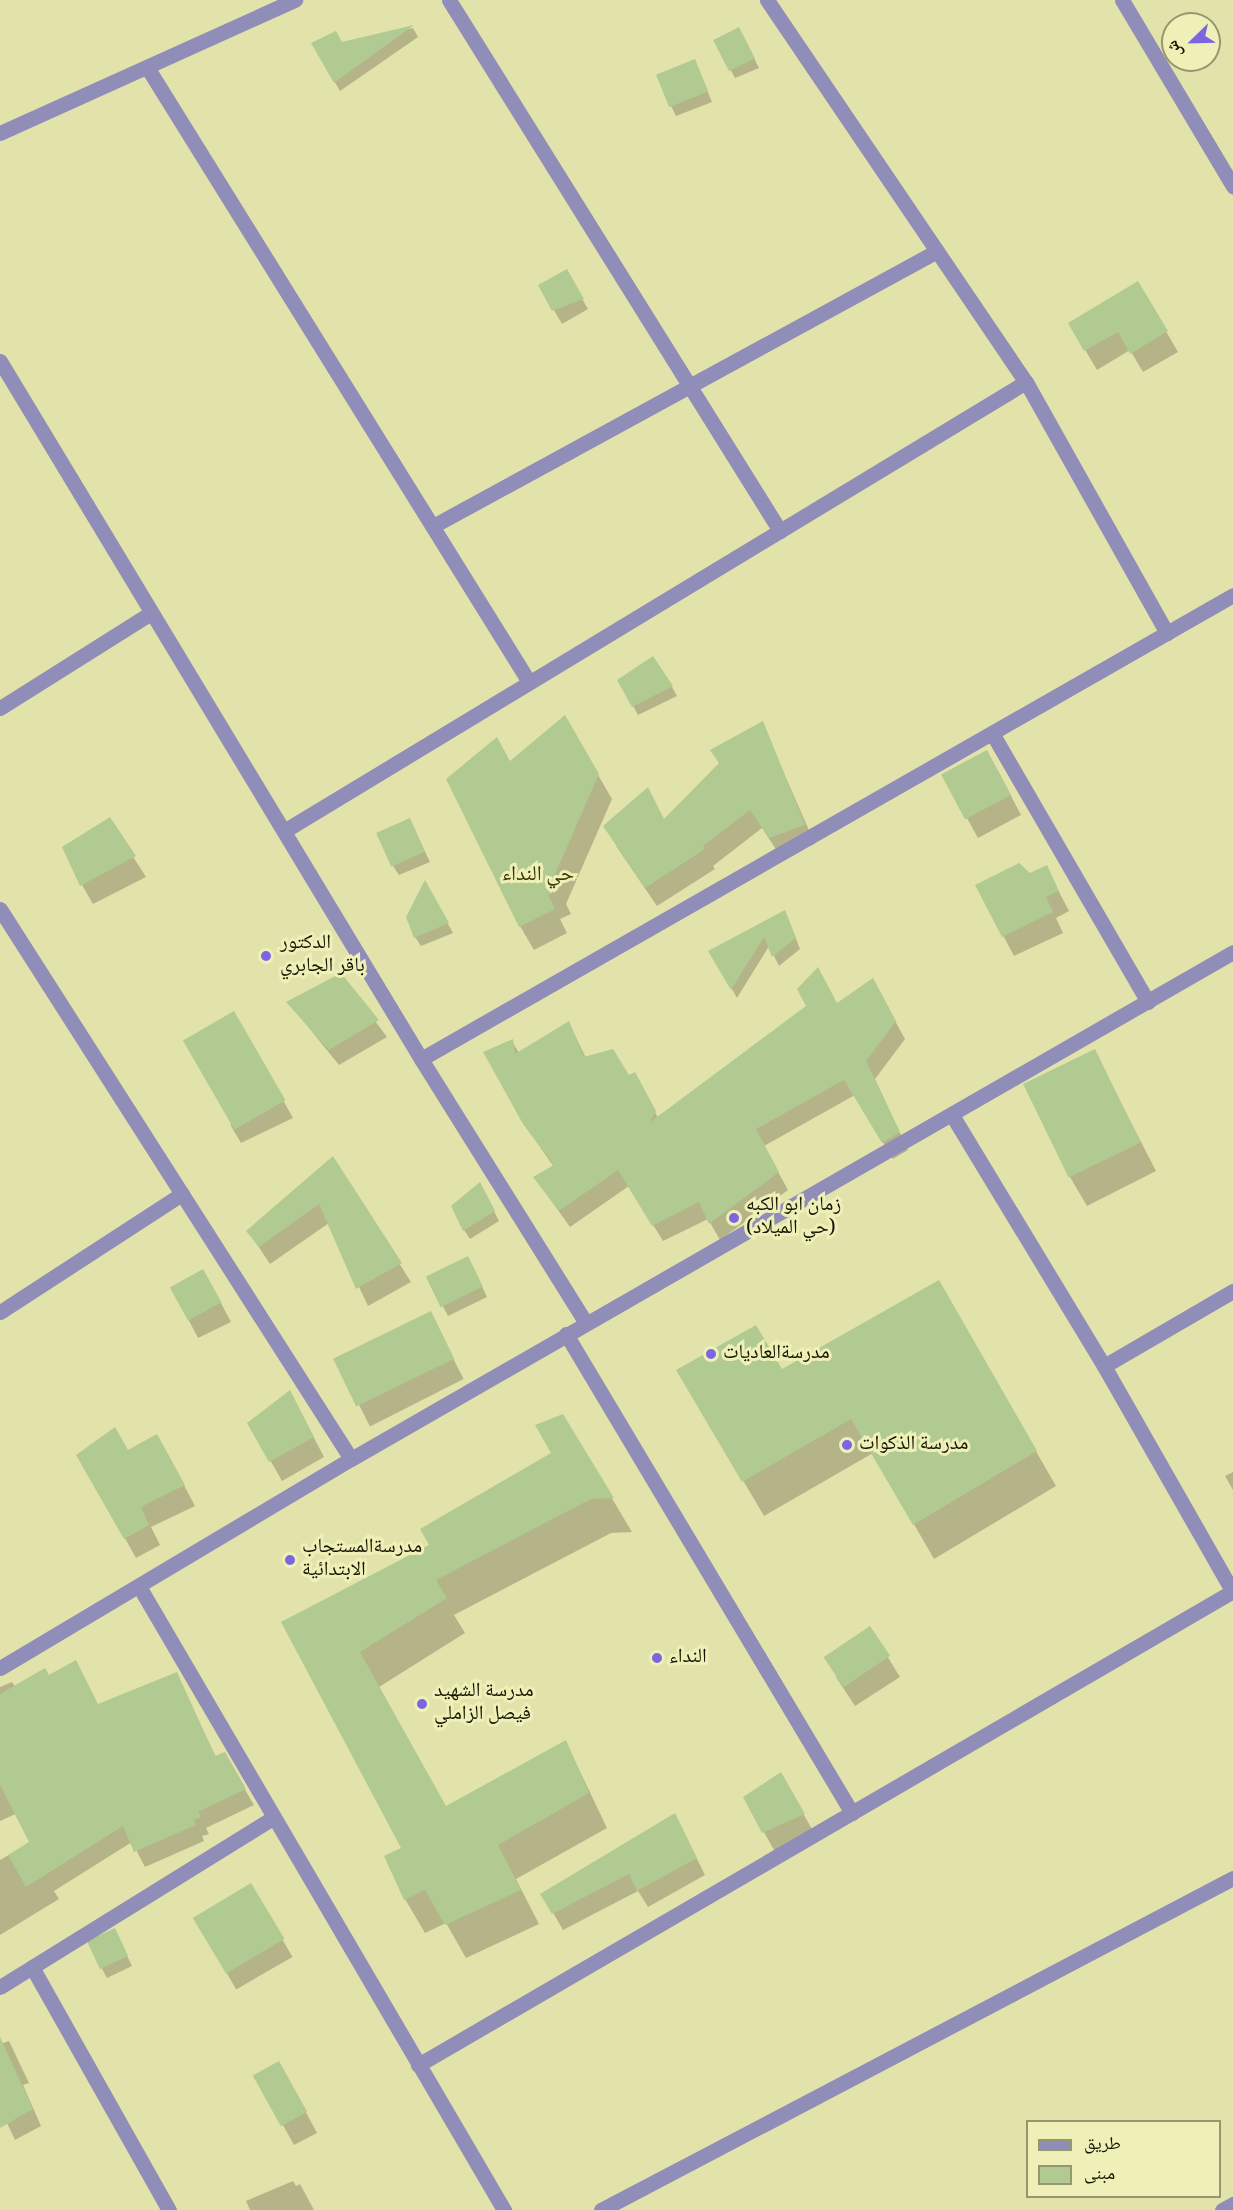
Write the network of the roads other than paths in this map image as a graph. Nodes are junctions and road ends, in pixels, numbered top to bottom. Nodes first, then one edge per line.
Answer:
1 (295, 0) edge
2 (449, 0) edge
3 (766, 0) edge
4 (1122, 0) edge
5 (147, 66) junction
6 (0, 133) edge
7 (1233, 186) edge
8 (937, 251) junction
9 (0, 361) edge
10 (1026, 382) junction
11 (687, 387) junction
12 (433, 526) junction
13 (780, 531) junction
14 (1233, 595) edge
15 (151, 613) junction
16 (1167, 633) junction
17 (529, 682) junction
18 (0, 708) edge
19 (992, 733) junction
20 (284, 831) junction
21 (0, 909) edge
22 (1233, 952) edge
23 (1148, 1002) junction
24 (421, 1059) junction
25 (952, 1115) junction
26 (182, 1194) junction
27 (1233, 1291) edge
28 (0, 1312) edge
29 (586, 1323) junction
30 (566, 1334) junction
31 (1104, 1366) junction
32 (351, 1459) junction
33 (140, 1588) junction
34 (1233, 1592) edge
35 (0, 1668) edge
36 (852, 1813) junction
37 (273, 1818) junction
38 (1233, 1878) edge
39 (32, 1967) junction
40 (0, 1987) edge
41 (418, 2065) junction
42 (1233, 2204) edge
43 (169, 2210) edge
44 (504, 2210) edge
45 (601, 2210) edge
46 (1222, 2210) edge

1 - 5 street
2 - 11 street
3 - 8 street
4 - 7 street
5 - 6 street
5 - 12 street
8 - 10 street
8 - 11 street
9 - 15 street
10 - 13 street
10 - 16 street
11 - 12 street
11 - 13 street
12 - 17 street
13 - 17 street
14 - 16 street
15 - 18 street
15 - 20 street
16 - 19 street
17 - 20 street
19 - 23 street
19 - 24 street
20 - 24 street
21 - 26 street
22 - 23 street
23 - 25 street
24 - 29 street
25 - 29 street
25 - 31 street
26 - 28 street
26 - 32 street
27 - 31 street
29 - 30 street
30 - 32 street
30 - 36 street
31 - 34 street
32 - 33 street
33 - 35 street
33 - 37 street
34 - 36 street
36 - 41 street
37 - 39 street
37 - 41 street
38 - 45 street
39 - 40 street
39 - 43 street
41 - 44 street
42 - 46 street

